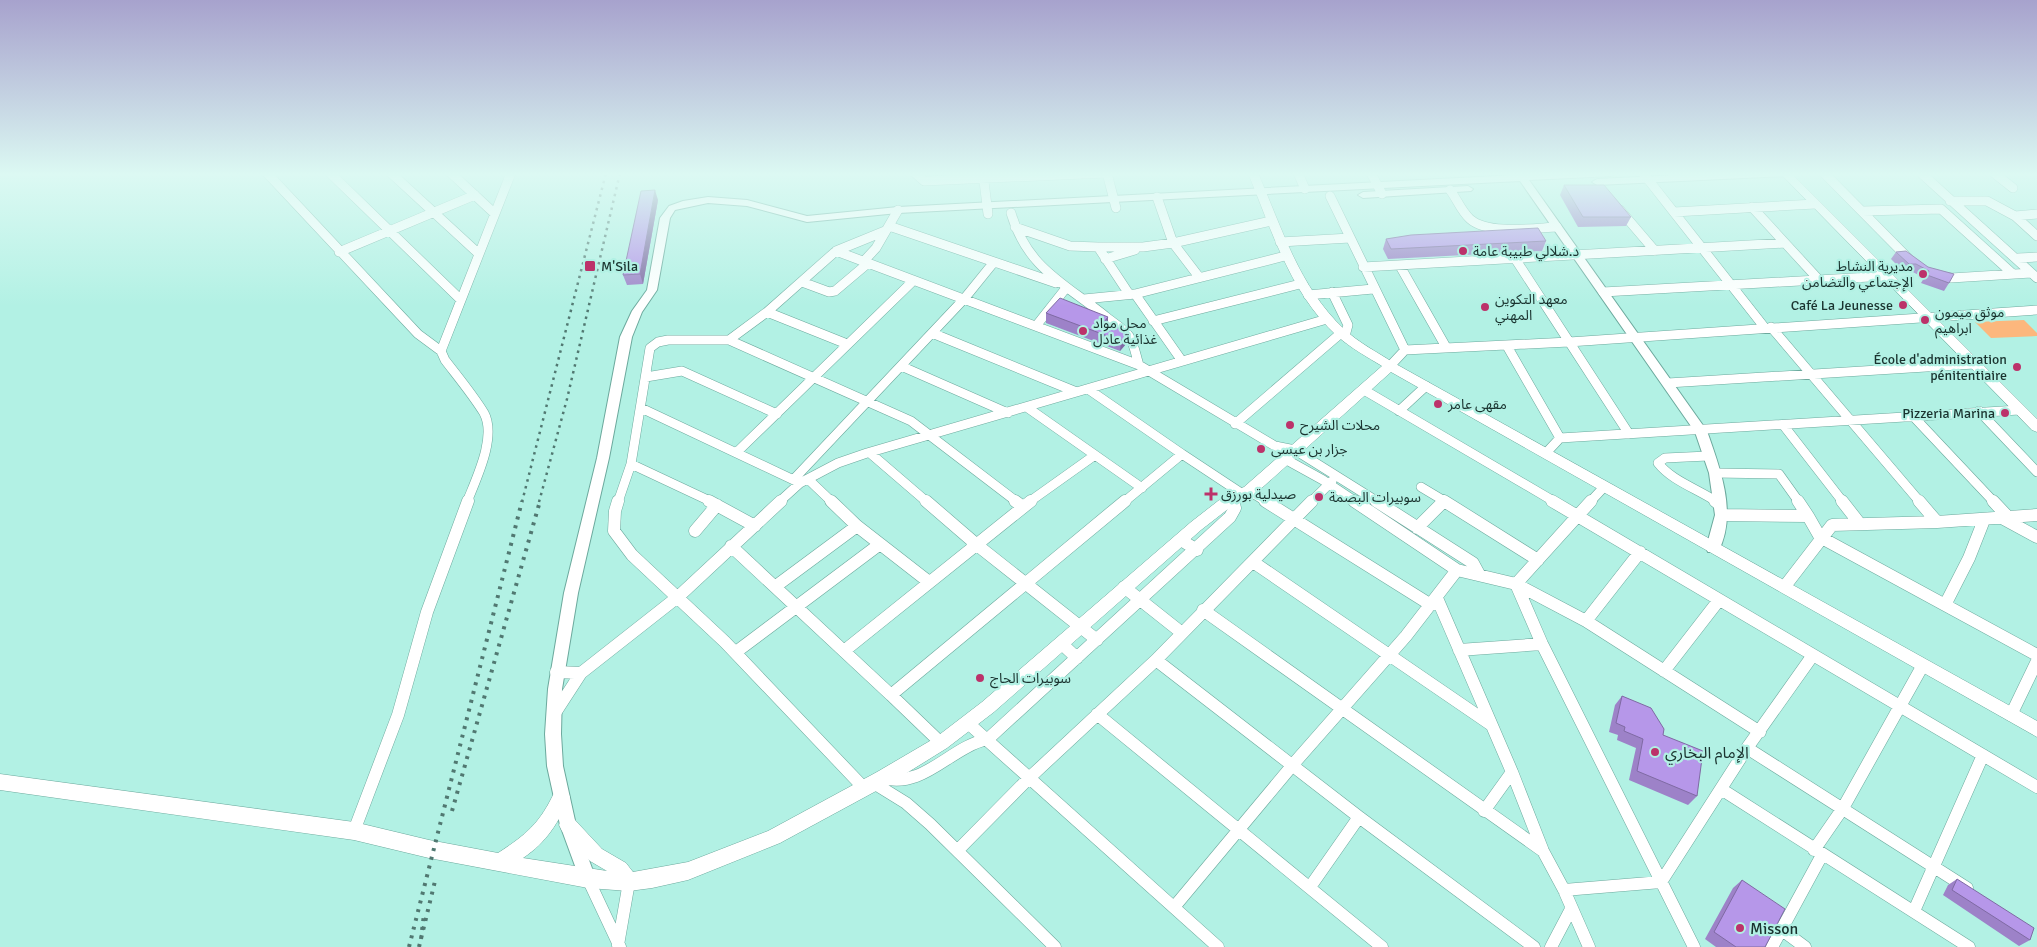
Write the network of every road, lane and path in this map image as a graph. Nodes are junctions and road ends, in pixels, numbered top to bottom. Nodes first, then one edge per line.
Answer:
1 (309, 217) edge
2 (375, 217) edge
3 (425, 217) edge
4 (439, 217) edge
5 (492, 217) edge
6 (667, 217) edge
7 (792, 217) edge
8 (823, 217) edge
9 (894, 217) edge
10 (1012, 217) edge
11 (1164, 217) edge
12 (1270, 217) edge
13 (1340, 217) edge
14 (1468, 217) edge
15 (1550, 217) edge
16 (1626, 217) edge
17 (1678, 217) edge
18 (1761, 217) edge
19 (1828, 217) edge
20 (1869, 217) edge
21 (1950, 217) edge
22 (1969, 217) edge
23 (2016, 217) edge
24 (1271, 221) junction
25 (1015, 227) junction
26 (1557, 227) junction
27 (887, 228) junction
28 (390, 232) junction
29 (2037, 236) edge
30 (1350, 238) junction
31 (1173, 242) junction
32 (1280, 242) junction
33 (1785, 243) junction
34 (1098, 247) junction
35 (1144, 247) junction
36 (1703, 248) junction
37 (836, 251) junction
38 (1655, 251) junction
39 (339, 252) junction
40 (478, 254) junction
41 (1285, 256) junction
42 (1577, 256) junction
43 (2037, 257) edge
44 (2018, 258) junction
45 (1105, 259) junction
46 (1516, 260) junction
47 (865, 262) junction
48 (994, 262) junction
49 (1400, 266) junction
50 (1919, 266) edge
51 (1363, 267) junction
52 (1932, 274) edge
53 (2014, 274) junction
54 (1887, 276) junction
55 (2034, 276) edge
56 (1199, 277) junction
57 (1819, 280) junction
58 (913, 281) junction
59 (802, 282) junction
60 (1300, 284) junction
61 (1730, 285) junction
62 (1063, 286) junction
63 (1373, 289) junction
64 (1332, 292) junction
65 (1603, 292) junction
66 (1132, 294) junction
67 (1308, 294) junction
68 (460, 299) junction
69 (964, 299) junction
70 (1084, 299) junction
71 (2037, 310) edge
72 (767, 312) junction
73 (1928, 318) junction
74 (1327, 319) junction
75 (1153, 321) junction
76 (1036, 326) junction
77 (1768, 327) junction
78 (932, 334) junction
79 (1343, 334) junction
80 (1634, 336) junction
81 (729, 340) junction
82 (1569, 342) junction
83 (847, 344) junction
84 (1507, 346) junction
85 (1446, 347) junction
86 (1135, 349) junction
87 (1405, 350) junction
88 (441, 351) junction
89 (1124, 361) junction
90 (1182, 361) junction
91 (1974, 364) junction
92 (1139, 365) junction
93 (900, 366) junction
94 (1390, 366) junction
95 (1150, 371) junction
96 (1810, 374) junction
97 (646, 377) junction
98 (813, 378) junction
99 (1668, 384) junction
100 (1426, 386) junction
101 (1088, 390) junction
102 (1364, 390) junction
103 (1074, 391) junction
104 (867, 401) junction
105 (641, 408) junction
106 (1028, 408) junction
107 (2020, 410) junction
108 (1399, 411) junction
109 (1979, 411) junction
110 (1008, 413) junction
111 (777, 414) junction
112 (1912, 415) junction
113 (1849, 420) junction
114 (1235, 424) junction
115 (1784, 426) junction
116 (2037, 427) edge
117 (1701, 431) junction
118 (930, 434) junction
119 (1628, 434) junction
120 (1560, 438) junction
121 (738, 452) junction
122 (870, 453) junction
123 (1546, 453) junction
124 (1182, 454) junction
125 (1290, 454) junction
126 (1096, 455) junction
127 (1708, 456) junction
128 (631, 464) junction
129 (1715, 472) junction
130 (2037, 472) edge
131 (801, 481) junction
132 (1332, 481) junction
133 (1421, 487) dead end
134 (1604, 487) junction
135 (1142, 488) junction
136 (1240, 494) junction
137 (1444, 501) junction
138 (717, 504) junction
139 (1023, 507) junction
140 (1720, 510) junction
141 (2037, 515) edge
142 (1808, 516) junction
143 (1578, 518) junction
144 (2005, 518) junction
145 (1295, 520) junction
146 (1984, 520) junction
147 (1937, 522) junction
148 (1860, 524) junction
149 (754, 526) junction
150 (858, 526) junction
151 (1417, 528) junction
152 (695, 531) dead end
153 (1820, 537) junction
154 (2037, 537) edge
155 (1181, 540) junction
156 (880, 544) junction
157 (977, 545) junction
158 (731, 546) junction
159 (1713, 548) junction
160 (1197, 550) junction
161 (1640, 552) junction
162 (1538, 560) junction
163 (1253, 562) junction
164 (1458, 570) junction
165 (1479, 574) junction
166 (928, 582) junction
167 (1024, 582) junction
168 (1516, 584) junction
169 (776, 586) junction
170 (1785, 586) junction
171 (1124, 587) junction
172 (679, 596) junction
173 (1719, 600) junction
174 (1140, 601) junction
175 (1434, 602) junction
176 (1945, 605) junction
177 (795, 607) junction
178 (1203, 610) junction
179 (1586, 620) junction
180 (1079, 627) junction
181 (1182, 633) junction
182 (1097, 640) junction
183 (1062, 644) junction
184 (1542, 644) junction
185 (1459, 650) junction
186 (844, 651) junction
187 (736, 652) junction
188 (1812, 654) junction
189 (2037, 654) edge
190 (1391, 655) junction
191 (1077, 658) junction
192 (1156, 660) junction
193 (2037, 661) edge
194 (1923, 665) junction
195 (1664, 671) junction
196 (556, 672) junction
197 (581, 673) junction
198 (891, 695) junction
199 (1901, 705) junction
200 (1343, 708) junction
201 (554, 714) junction
202 (1097, 714) junction
203 (2011, 715) junction
204 (968, 723) junction
205 (1491, 724) junction
206 (2037, 730) edge
207 (1760, 732) junction
208 (988, 739) junction
209 (941, 742) junction
210 (1747, 748) junction
211 (1984, 754) junction
212 (1293, 765) junction
213 (1512, 772) junction
214 (1028, 778) junction
215 (0, 782) edge
216 (873, 782) junction
217 (2037, 786) edge
218 (1721, 789) junction
219 (562, 797) junction
220 (1843, 808) junction
221 (1484, 811) junction
222 (1359, 817) junction
223 (568, 825) junction
224 (1239, 829) junction
225 (354, 831) junction
226 (959, 849) junction
227 (1543, 851) junction
228 (1818, 853) junction
229 (501, 862) junction
230 (1932, 866) junction
231 (588, 879) junction
232 (629, 882) junction
233 (1661, 882) junction
234 (1310, 887) junction
235 (1564, 890) junction
236 (1981, 897) edge
237 (1175, 906) junction
238 (1571, 909) junction
239 (1914, 911) junction
240 (1782, 930) junction
241 (619, 946) edge
242 (1055, 947) edge
243 (1218, 947) edge
244 (1382, 947) edge
245 (1534, 947) edge
246 (1550, 947) edge
247 (1589, 947) edge
248 (1694, 947) edge
249 (1772, 947) edge
250 (1805, 947) edge
251 (1970, 947) edge

1 - 39 street
2 - 28 street
3 - 28 street
4 - 40 street
5 - 40 street
6 - 196 street
7 - 8 street
9 - 27 street
10 - 25 street
11 - 31 street
12 - 24 main road
13 - 30 street
14 - 26 street
15 - 26 street
16 - 38 street
17 - 36 street
18 - 33 street
19 - 54 main road
20 - 50 street
21 - 53 street
22 - 44 street
23 - 29 street
24 - 31 street
24 - 32 main road
25 - 34 street
25 - 62 street
26 - 42 street
27 - 37 street
27 - 47 street
27 - 48 street
28 - 39 street
28 - 68 street
30 - 32 street
30 - 51 street
31 - 35 street
31 - 56 street
32 - 41 main road
33 - 36 street
33 - 57 street
34 - 35 street
34 - 45 street
35 - 45 street
36 - 38 street
36 - 61 street
37 - 47 street
37 - 59 street
38 - 42 street
39 - 88 street
40 - 68 street
41 - 56 street
41 - 60 main road
42 - 46 street
42 - 65 street
43 - 44 street
44 - 55 street
45 - 66 street
46 - 49 street
46 - 82 street
47 - 58 street
47 - 59 street
48 - 62 street
48 - 69 street
49 - 51 street
49 - 85 street
51 - 63 street
52 - 53 street
53 - 55 street
54 - 57 street
54 - 73 main road
56 - 66 street
57 - 61 street
58 - 69 street
58 - 83 street
59 - 72 street
60 - 67 main road
60 - 75 street
61 - 65 street
61 - 77 street
62 - 70 street
62 - 76 street
63 - 64 street
63 - 87 street
64 - 67 street
64 - 79 street
65 - 80 street
66 - 70 street
66 - 75 street
67 - 74 main road
68 - 88 street
69 - 76 street
69 - 78 street
70 - 86 street
71 - 73 street
72 - 81 street
72 - 83 street
73 - 77 street
73 - 91 main road
74 - 79 main road
74 - 90 street
75 - 90 street
76 - 89 street
77 - 80 street
77 - 96 street
78 - 93 street
78 - 103 street
79 - 94 main road
79 - 114 street
80 - 82 street
80 - 99 street
81 - 97 street
81 - 98 street
82 - 84 street
82 - 119 street
83 - 98 street
84 - 85 street
84 - 120 street
85 - 87 street
86 - 89 street
86 - 92 street
87 - 94 street
88 - 225 street
89 - 92 street
90 - 95 street
91 - 96 street
91 - 107 main road
92 - 95 street
93 - 104 street
93 - 110 street
94 - 100 main road
94 - 102 main road
95 - 101 street
95 - 114 street
96 - 99 street
96 - 113 street
97 - 105 street
97 - 111 street
98 - 104 street
98 - 111 street
99 - 117 street
100 - 108 street
100 - 123 main road
101 - 103 street
101 - 124 street
102 - 108 street
102 - 125 main road
103 - 106 street
104 - 118 street
104 - 131 street
105 - 121 street
105 - 128 street
106 - 110 street
106 - 126 street
107 - 109 street
107 - 116 main road
108 - 143 street
109 - 112 street
109 - 130 street
110 - 118 street
111 - 121 street
112 - 113 street
112 - 144 street
113 - 115 street
113 - 147 street
114 - 125 street
115 - 117 street
115 - 148 street
117 - 119 street
117 - 127 street
118 - 122 street
118 - 139 street
119 - 120 street
120 - 123 street
121 - 131 street
122 - 131 street
122 - 157 street
123 - 134 main road
124 - 135 street
124 - 136 street
125 - 132 street
125 - 136 main road
126 - 135 street
126 - 139 street
127 - 129 street
127 - 140 street
128 - 138 street
128 - 172 street
129 - 140 street
129 - 142 street
131 - 149 street
131 - 150 street
132 - 145 street
132 - 151 street
132 - 164 street
133 - 137 street
134 - 143 street
134 - 159 main road
135 - 167 street
136 - 145 street
136 - 155 main road
136 - 160 street
137 - 151 street
137 - 162 street
138 - 149 street
138 - 152 street
139 - 157 street
140 - 142 street
140 - 159 street
141 - 144 street
142 - 153 street
143 - 161 street
143 - 162 street
144 - 146 street
144 - 154 street
145 - 163 street
145 - 175 street
146 - 147 street
146 - 176 street
147 - 148 street
148 - 153 street
149 - 158 street
150 - 156 street
150 - 169 street
151 - 165 street
153 - 170 street
153 - 176 street
155 - 160 street
155 - 171 main road
156 - 166 street
156 - 177 street
157 - 166 street
157 - 167 street
158 - 169 street
158 - 172 street
159 - 170 main road
160 - 174 street
161 - 173 street
161 - 179 street
162 - 168 street
163 - 178 street
163 - 190 street
164 - 165 street
164 - 175 street
165 - 168 street
166 - 186 street
167 - 180 street
167 - 198 street
168 - 179 street
168 - 184 street
169 - 177 street
170 - 194 main road
171 - 174 street
171 - 180 main road
172 - 187 street
172 - 197 street
173 - 188 street
173 - 195 street
174 - 181 street
174 - 182 street
175 - 185 street
175 - 190 street
176 - 189 street
177 - 186 street
177 - 187 street
178 - 181 street
178 - 200 street
179 - 195 street
180 - 182 street
180 - 183 main road
181 - 192 street
182 - 191 street
183 - 191 street
183 - 204 main road
184 - 185 street
184 - 233 street
185 - 205 street
186 - 198 street
187 - 216 street
188 - 199 street
188 - 207 street
190 - 200 street
190 - 205 street
191 - 208 street
192 - 202 street
192 - 212 street
193 - 203 street
194 - 199 street
194 - 203 main road
195 - 207 street
196 - 197 street
196 - 201 street
197 - 201 street
198 - 209 street
199 - 211 street
199 - 220 street
200 - 212 street
200 - 221 street
201 - 219 street
202 - 214 street
202 - 224 street
203 - 206 main road
204 - 208 street
204 - 209 main road
205 - 213 street
207 - 210 street
208 - 214 street
208 - 216 street
209 - 216 main road
210 - 218 street
210 - 220 street
211 - 217 street
211 - 230 street
212 - 222 street
212 - 224 street
213 - 221 street
213 - 227 street
214 - 226 street
214 - 237 street
215 - 225 main road
216 - 226 street
216 - 232 main road
218 - 228 street
218 - 233 street
219 - 223 street
219 - 229 main road
220 - 228 street
220 - 230 street
221 - 227 street
222 - 234 street
222 - 245 street
223 - 231 street
223 - 232 main road
224 - 234 street
224 - 237 street
225 - 229 main road
226 - 242 street
227 - 235 street
228 - 239 street
228 - 240 street
229 - 231 main road
230 - 236 street
230 - 239 street
231 - 232 main road
231 - 241 street
232 - 241 street
233 - 235 street
233 - 248 street
234 - 244 street
235 - 238 street
237 - 243 street
238 - 246 street
238 - 247 street
239 - 251 street
240 - 249 street
240 - 250 street

